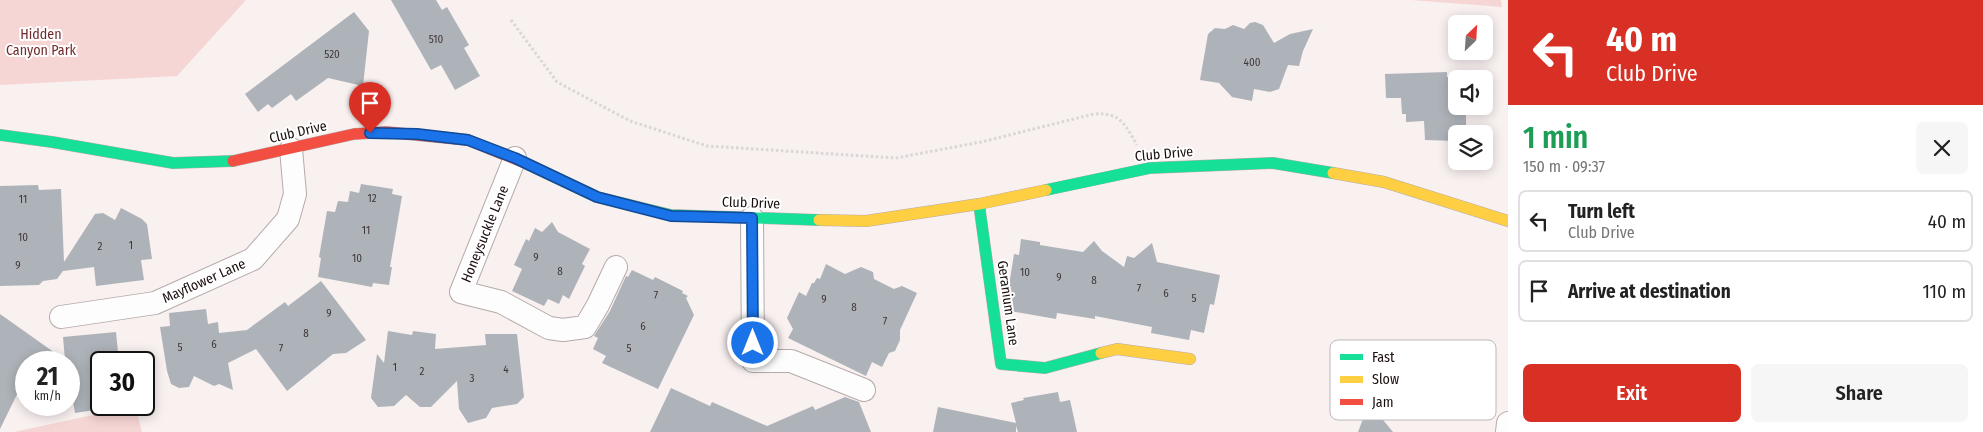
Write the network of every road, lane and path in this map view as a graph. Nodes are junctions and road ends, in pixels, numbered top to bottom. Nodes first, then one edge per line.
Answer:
1 (511, 20) dead end
2 (0, 136) edge
3 (291, 149) junction
4 (515, 158) junction
5 (1150, 168) junction
6 (978, 204) junction
7 (1504, 216) edge
8 (752, 218) junction
9 (616, 267) dead end
10 (62, 317) dead end
11 (1190, 360) dead end
12 (864, 390) dead end
13 (1508, 424) edge
14 (1507, 432) edge

1 - 5 path
2 - 3 street, Club Drive
3 - 4 street, Club Drive
3 - 10 street, Mayflower Lane
4 - 8 street, Club Drive
4 - 9 street, Honeysuckle Lane
5 - 6 street, Club Drive
5 - 7 street, Club Drive
6 - 8 street, Club Drive
6 - 11 street, Geranium Lane
8 - 12 street
13 - 14 street

